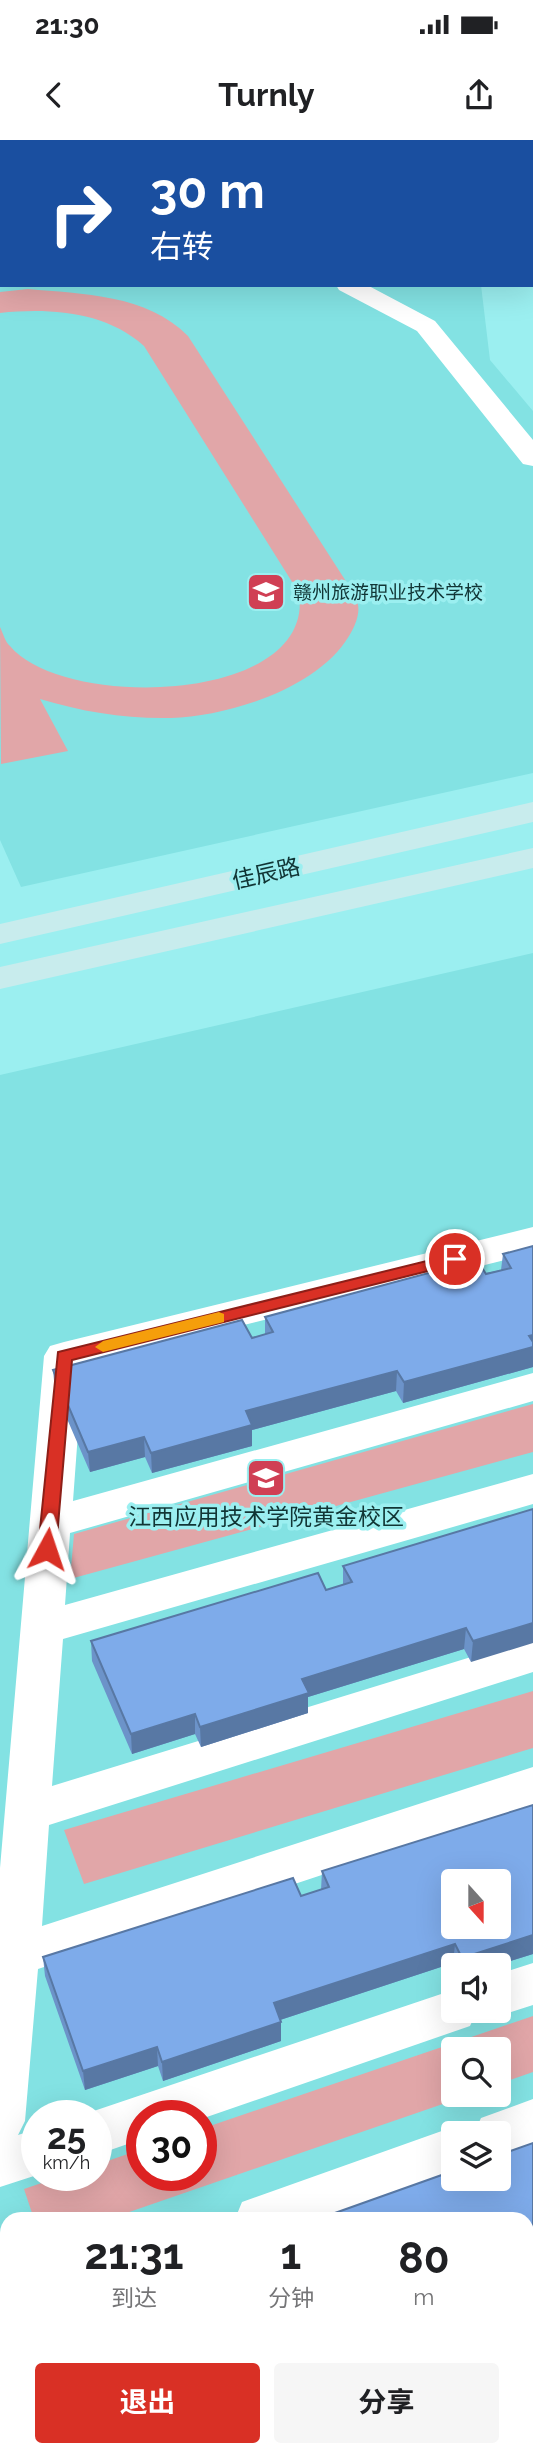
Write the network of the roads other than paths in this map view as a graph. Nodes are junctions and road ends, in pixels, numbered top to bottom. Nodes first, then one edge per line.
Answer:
1 (352, 287) edge
2 (533, 457) edge
3 (533, 812) edge
4 (533, 858) edge
5 (0, 934) edge
6 (0, 978) edge
7 (533, 1240) edge
8 (533, 1387) edge
9 (533, 1489) edge
10 (49, 1523) junction
11 (40, 1629) junction
12 (533, 1656) edge
13 (533, 1786) edge
14 (27, 1813) junction
15 (17, 1955) junction
16 (533, 1984) edge
17 (511, 1991) edge
18 (441, 2015) edge
19 (190, 2100) edge
20 (0, 2121) edge
21 (533, 2122) edge
22 (511, 2130) edge
23 (441, 2154) edge
24 (21, 2157) edge
25 (0, 2164) edge
26 (280, 2212) edge

1 - 2 street
3 - 5 main road, 佳辰路
4 - 6 main road, 佳辰路
7 - 10 street
8 - 10 street
9 - 11 street
10 - 11 street
11 - 14 street
12 - 14 street
13 - 15 street
14 - 15 street
15 - 20 street
16 - 17 street
18 - 19 street
21 - 22 street
23 - 26 street
24 - 25 street

